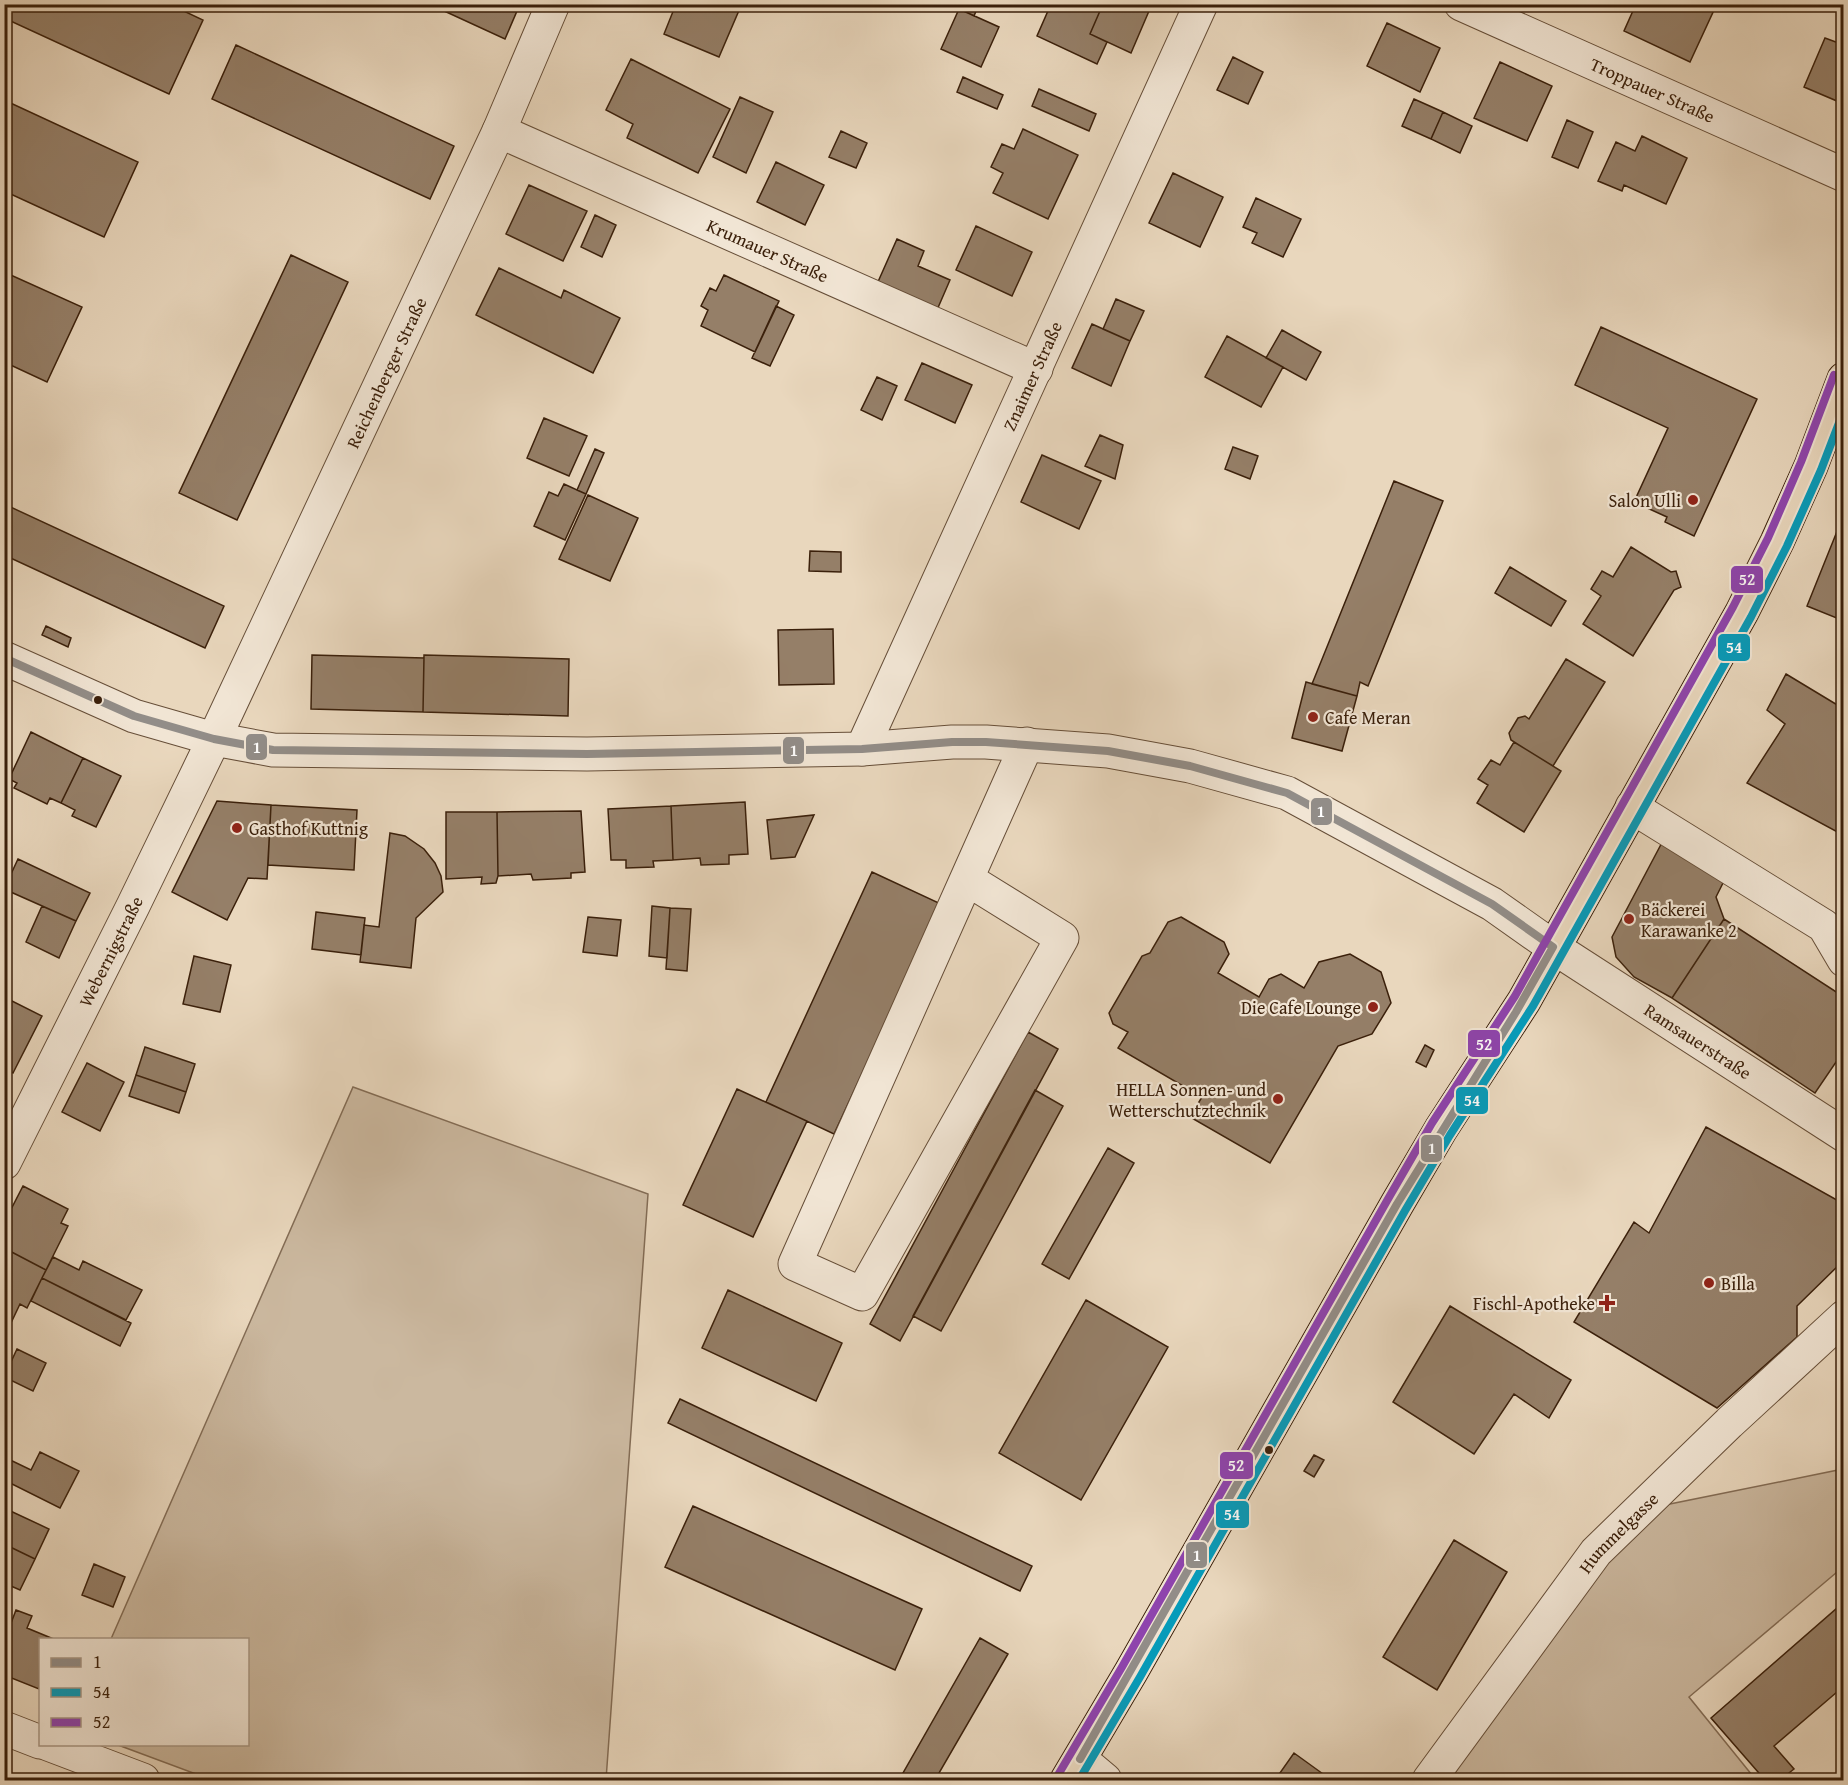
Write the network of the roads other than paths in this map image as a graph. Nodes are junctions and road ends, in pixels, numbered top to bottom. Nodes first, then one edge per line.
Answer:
1 (553, 4) edge
2 (1201, 4) edge
3 (1461, 4) edge
4 (499, 131) junction
5 (1844, 175) edge
6 (1036, 369) junction
7 (1844, 379) edge
8 (4, 658) edge
9 (214, 739) junction
10 (1027, 744) junction
11 (862, 749) junction
12 (1632, 807) junction
13 (967, 879) junction
14 (1553, 947) junction
15 (1844, 960) edge
16 (1844, 1136) edge
17 (4, 1162) edge
18 (1844, 1317) edge
19 (4, 1728) edge
20 (39, 1742) edge
21 (53, 1746) edge
22 (1074, 1770) edge
23 (143, 1780) edge
24 (1105, 1780) edge
25 (1430, 1780) edge

1 - 4 street, Reichenberger Straße
2 - 6 street, Znaimer Straße
3 - 5 street, Troppauer Straße
4 - 6 street, Krumauer Straße
4 - 9 street, Reichenberger Straße
6 - 11 street, Znaimer Straße
7 - 12 main road
8 - 9 street, Ramsauerstraße
9 - 11 street, Ramsauerstraße
9 - 17 street, Webernigstraße
10 - 11 street, Ramsauerstraße
10 - 13 street
10 - 14 street, Ramsauerstraße
12 - 14 main road
12 - 15 street
13 - 13 street
14 - 16 street, Ramsauerstraße
14 - 22 main road
18 - 25 street, Hummelgasse
19 - 20 street
21 - 23 street
22 - 24 street

